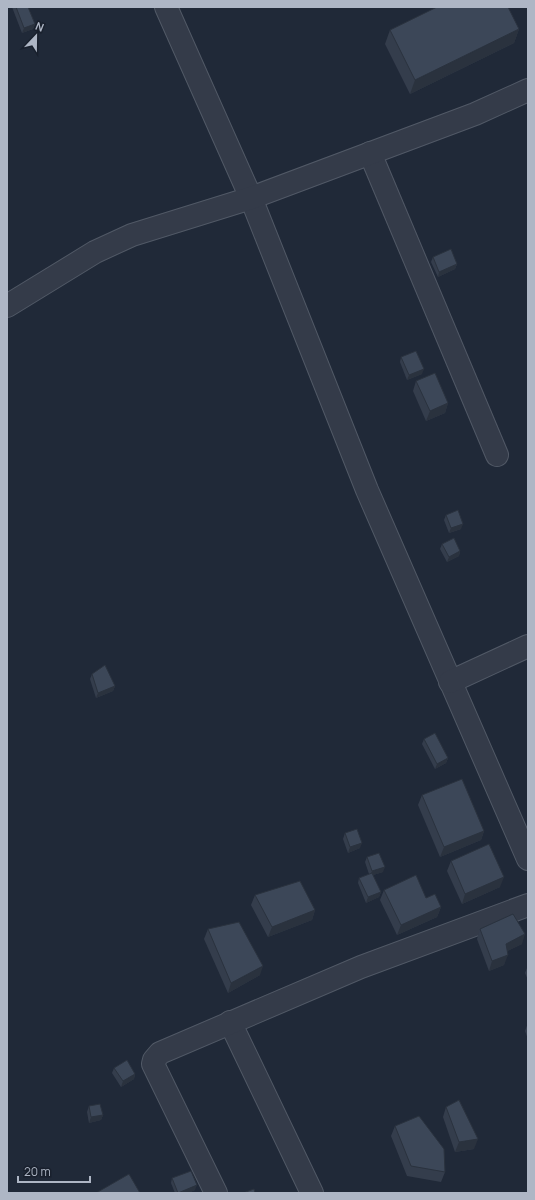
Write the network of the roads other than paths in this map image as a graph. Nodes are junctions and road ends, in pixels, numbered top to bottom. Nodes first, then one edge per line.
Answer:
1 (166, 7) edge
2 (528, 90) edge
3 (370, 153) junction
4 (251, 198) junction
5 (7, 306) edge
6 (497, 455) dead end
7 (528, 646) edge
8 (450, 682) junction
9 (526, 848) edge
10 (528, 905) edge
11 (230, 1022) junction
12 (216, 1193) edge
13 (312, 1193) edge

1 - 4 street
2 - 3 street
3 - 4 street
3 - 6 street
4 - 5 street
4 - 8 street
7 - 8 street
8 - 9 street
10 - 11 street
11 - 12 street
11 - 13 street

